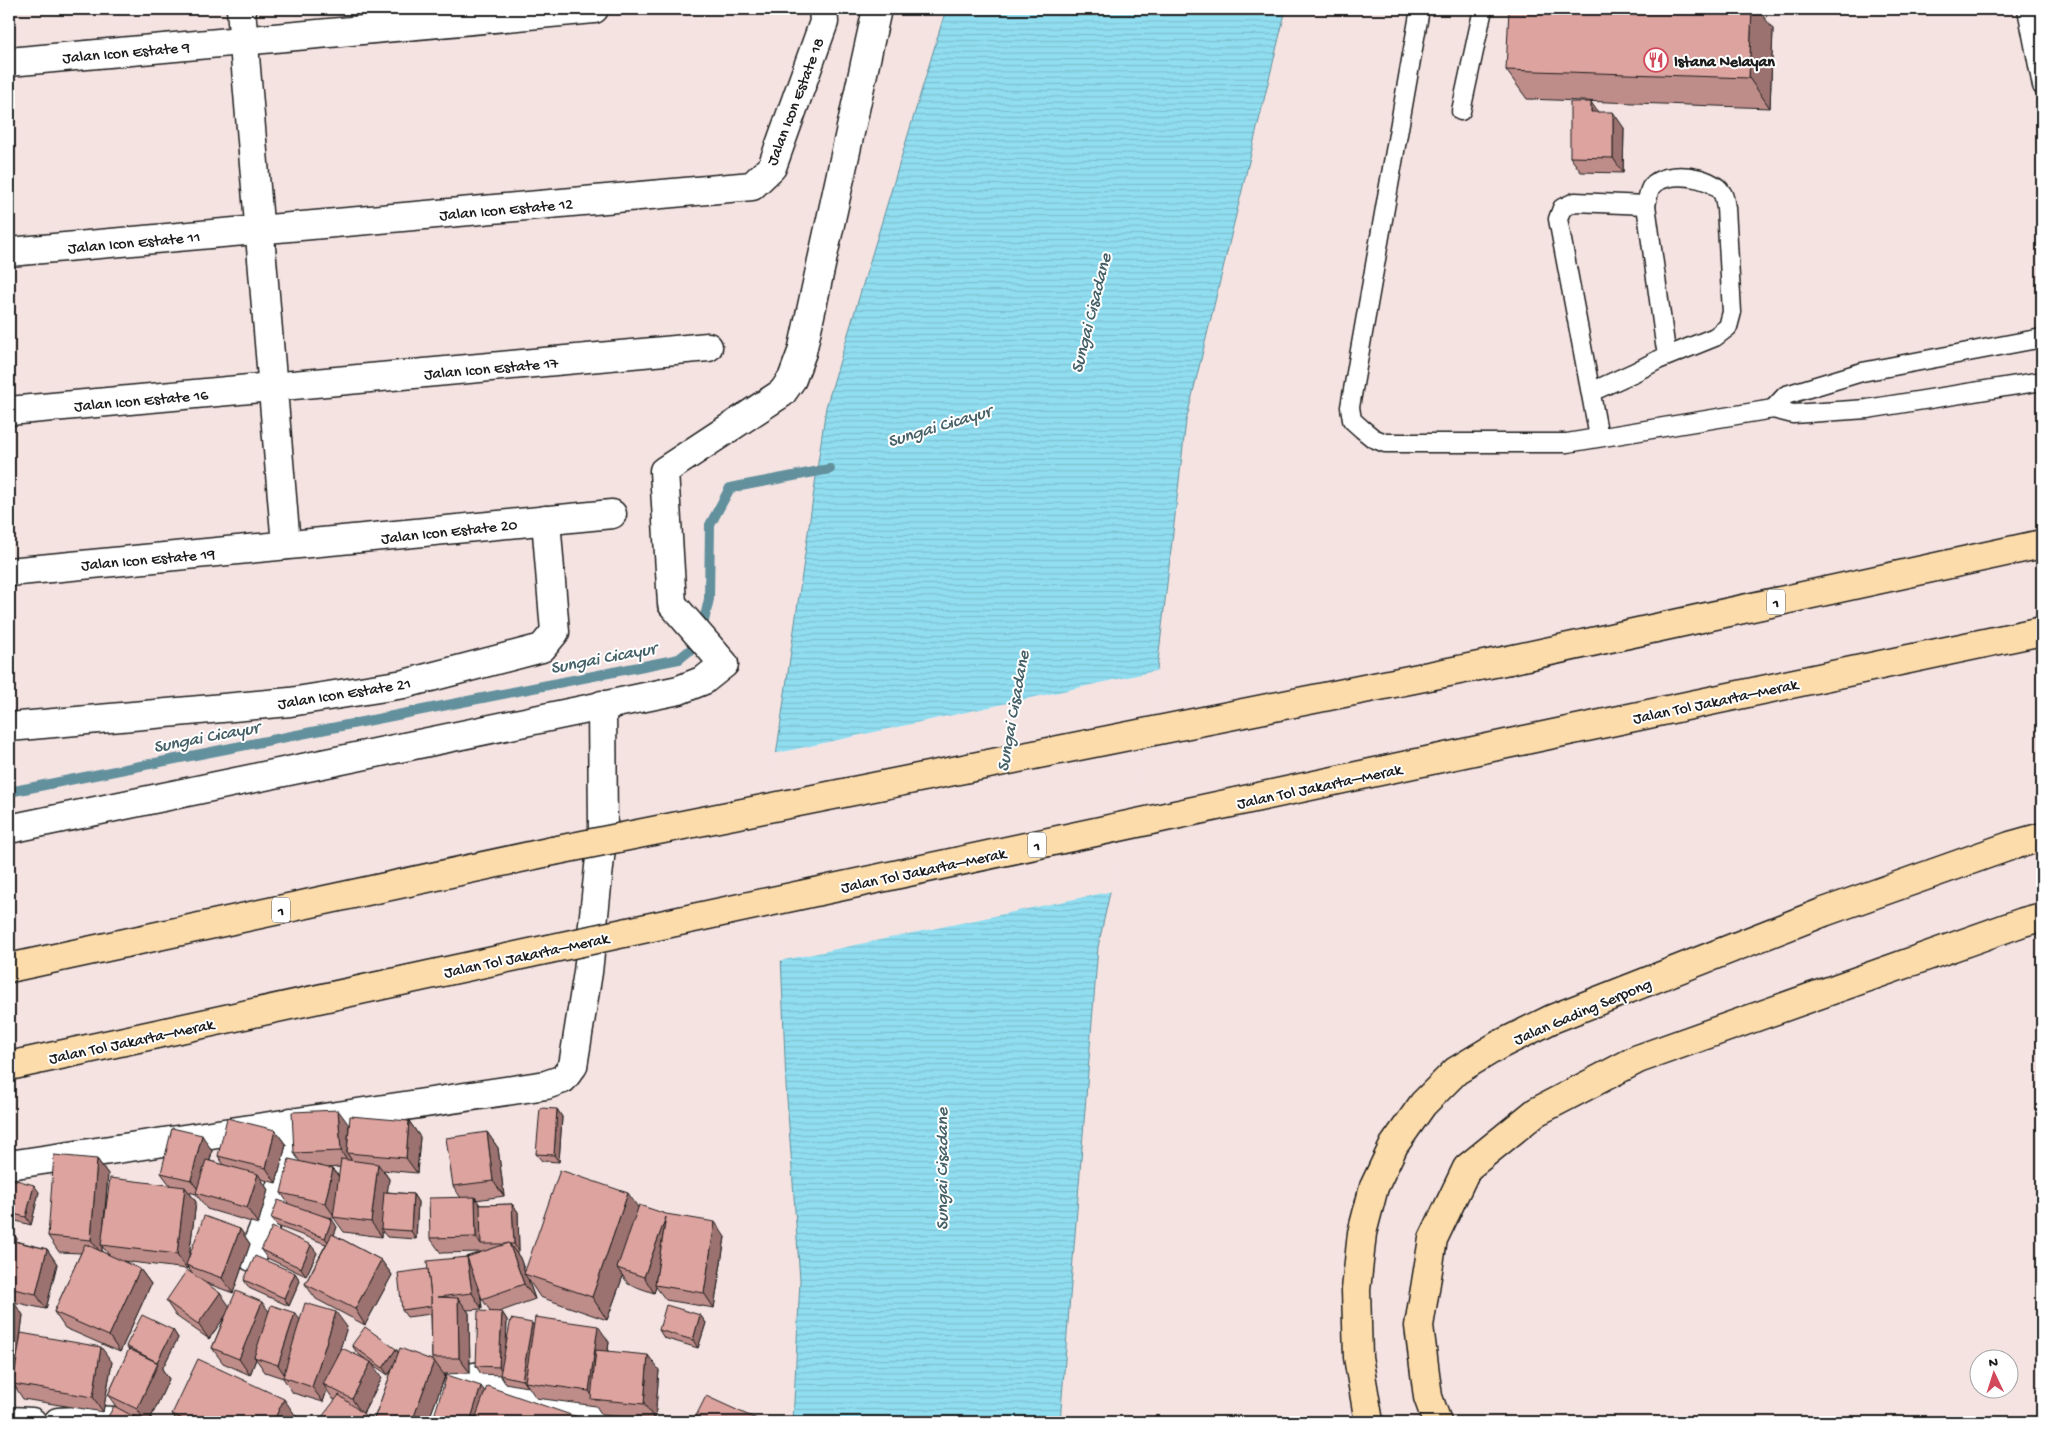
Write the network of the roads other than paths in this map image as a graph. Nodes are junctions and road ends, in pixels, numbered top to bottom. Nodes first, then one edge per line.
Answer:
1 (241, 9) edge
2 (594, 9) edge
3 (822, 9) edge
4 (877, 9) edge
5 (1420, 9) edge
6 (1483, 9) edge
7 (2027, 9) edge
8 (244, 40) junction
9 (9, 62) edge
10 (2042, 86) edge
11 (1461, 111) dead end
12 (752, 186) joint
13 (1646, 204) junction
14 (260, 230) junction
15 (9, 252) edge
16 (2042, 338) edge
17 (708, 347) dead end
18 (1668, 355) junction
19 (2042, 381) edge
20 (273, 386) junction
21 (1591, 392) junction
22 (1774, 409) junction
23 (9, 411) edge
24 (1599, 438) junction
25 (612, 514) dead end
26 (546, 520) junction
27 (2042, 544) edge
28 (286, 545) junction
29 (9, 572) edge
30 (2042, 631) edge
31 (602, 705) junction
32 (9, 727) edge
33 (9, 829) edge
34 (2042, 837) edge
35 (2036, 921) edge
36 (9, 968) edge
37 (9, 1066) edge
38 (291, 1122) junction
39 (9, 1165) edge
40 (252, 1257) edge
41 (9, 1421) edge
42 (32, 1422) edge
43 (58, 1422) edge
44 (131, 1422) edge
45 (442, 1422) edge
46 (608, 1422) edge
47 (1369, 1422) edge
48 (1437, 1422) edge

1 - 8 street
2 - 8 street, Jalan Icon Estate 9
3 - 12 street, Jalan Icon Estate 18
4 - 31 street
5 - 24 lane
6 - 11 lane
7 - 10 lane
8 - 9 street, Jalan Icon Estate 9
8 - 14 street
12 - 14 street, Jalan Icon Estate 12
13 - 18 lane
13 - 18 lane
13 - 21 lane
14 - 15 street, Jalan Icon Estate 11
14 - 20 street
16 - 22 lane
17 - 20 street, Jalan Icon Estate 17
18 - 21 lane
19 - 22 lane
20 - 23 street, Jalan Icon Estate 16
20 - 28 street
21 - 24 lane
22 - 24 lane
25 - 26 street, Jalan Icon Estate 20
26 - 28 street, Jalan Icon Estate 20
26 - 32 street, Jalan Icon Estate 21
27 - 36 main road, 1, bridge
28 - 29 street, Jalan Icon Estate 19
30 - 37 main road, Jalan Tol Jakarta–Merak / 1, bridge
31 - 33 street
31 - 38 street
34 - 47 main road, Jalan Gading Serpong
35 - 48 main road
38 - 39 street
38 - 40 street
41 - 42 street
43 - 44 street
45 - 46 street

